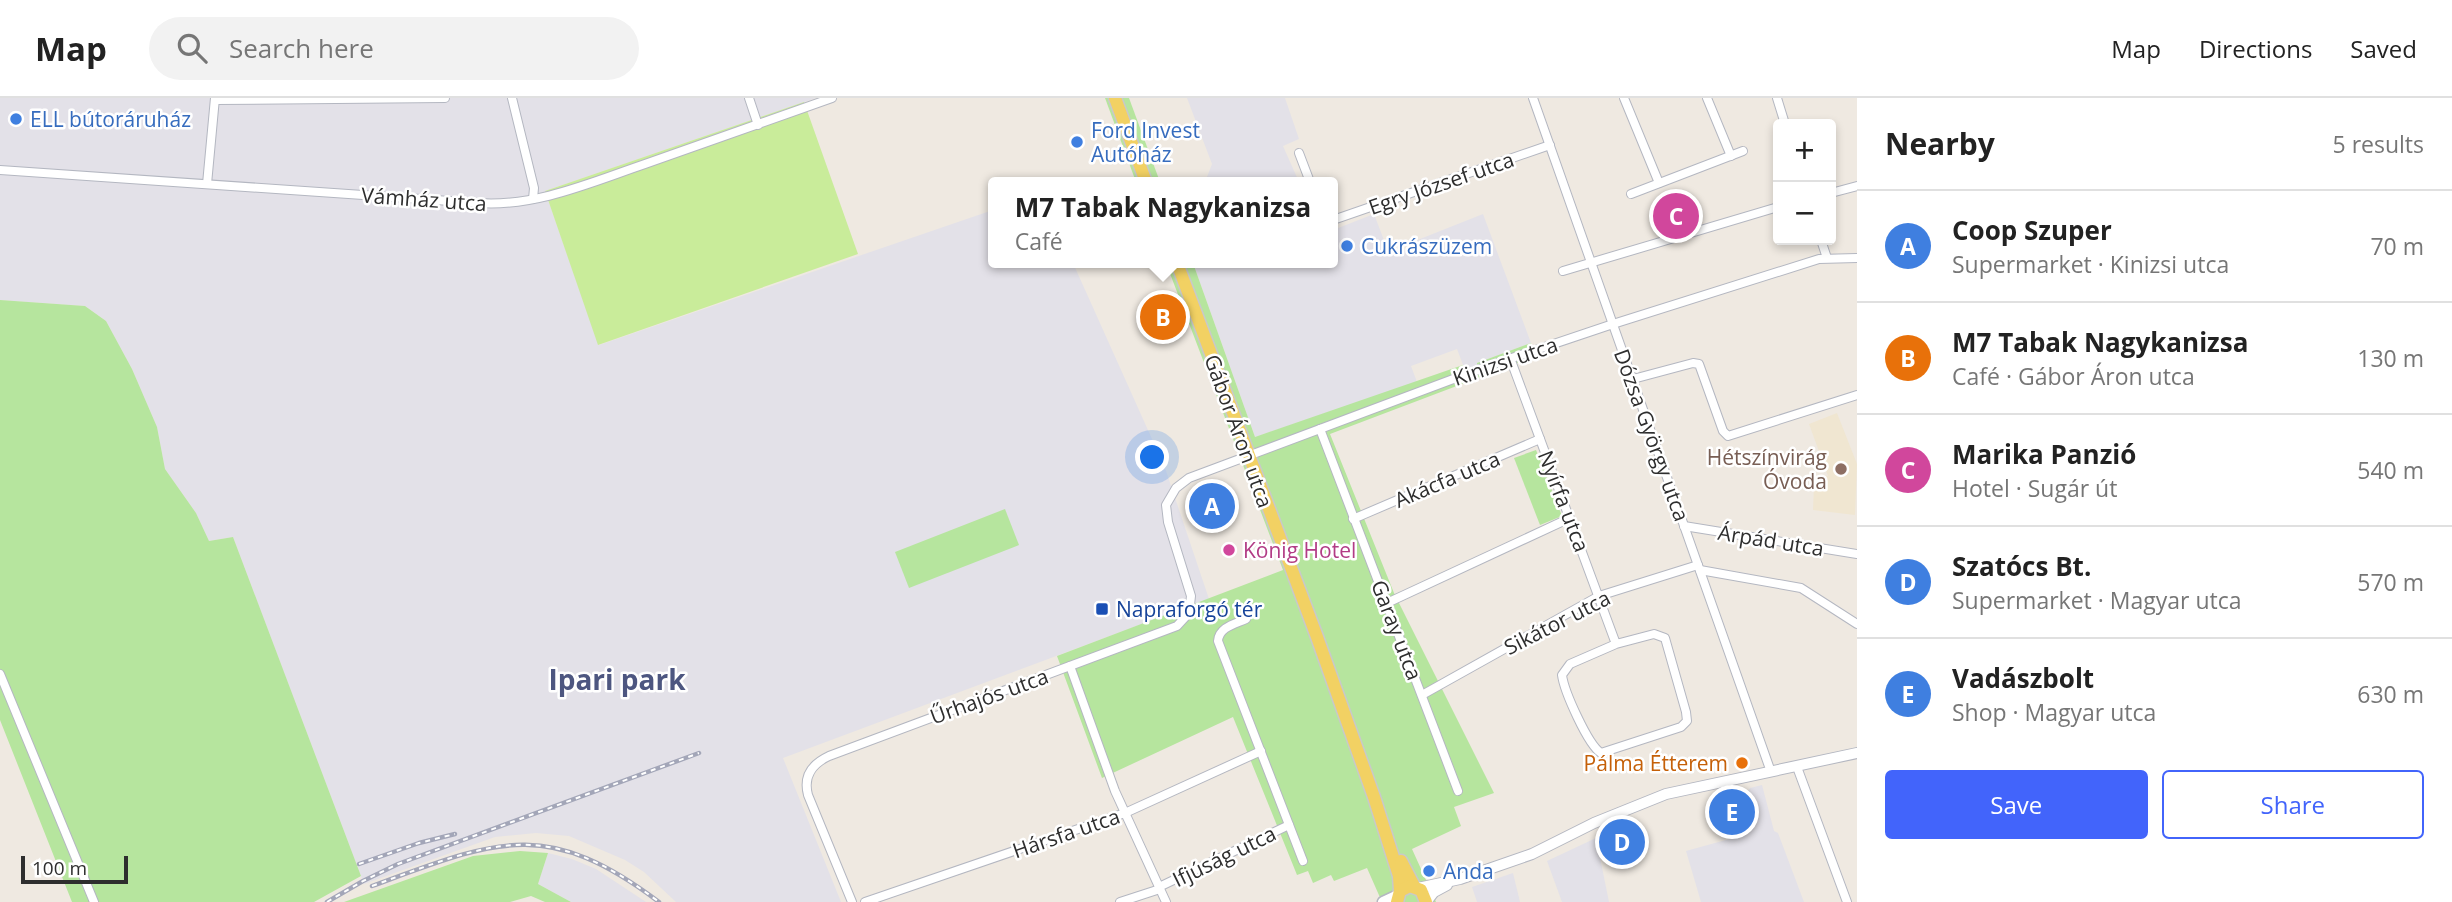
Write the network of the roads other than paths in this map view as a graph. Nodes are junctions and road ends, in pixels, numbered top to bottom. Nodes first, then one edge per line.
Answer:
1 (445, 98) edge
2 (512, 98) edge
3 (750, 98) edge
4 (832, 98) edge
5 (1115, 98) edge
6 (1533, 98) edge
7 (1624, 98) edge
8 (1707, 98) edge
9 (1777, 98) edge
10 (215, 99) edge
11 (366, 99) edge
12 (1783, 119) edge
13 (758, 125) junction
14 (1550, 145) junction
15 (1743, 151) dead end
16 (1299, 153) dead end
17 (1731, 156) junction
18 (0, 170) edge
19 (1144, 177) edge
20 (1308, 177) edge
21 (1659, 183) junction
22 (207, 184) junction
23 (1857, 186) edge
24 (1836, 192) edge
25 (1631, 194) dead end
26 (533, 199) junction
27 (1773, 208) edge
28 (1338, 218) edge
29 (1823, 245) edge
30 (1827, 258) junction
31 (1857, 258) edge
32 (1591, 262) junction
33 (1179, 268) edge
34 (1563, 271) dead end
35 (1613, 324) junction
36 (1510, 358) junction
37 (1633, 379) junction
38 (1857, 395) edge
39 (1320, 429) junction
40 (1540, 439) junction
41 (1247, 455) junction
42 (1168, 499) joint
43 (1570, 518) junction
44 (1353, 519) junction
45 (1684, 526) junction
46 (1857, 554) edge
47 (1699, 568) junction
48 (1599, 596) junction
49 (1387, 603) junction
50 (1246, 620) dead end
51 (1857, 624) edge
52 (1616, 644) junction
53 (1070, 666) junction
54 (0, 674) edge
55 (1422, 695) junction
56 (1261, 751) junction
57 (1857, 753) edge
58 (1797, 766) junction
59 (1771, 772) junction
60 (1458, 791) dead end
61 (1374, 797) junction
62 (1125, 813) junction
63 (1289, 825) junction
64 (1303, 861) dead end
65 (1460, 879) junction
66 (1416, 887) junction
67 (1160, 888) junction
68 (1398, 896) edge
69 (94, 902) edge
70 (852, 902) edge
71 (865, 902) edge
72 (1121, 902) edge
73 (1166, 902) edge
74 (1383, 902) edge
75 (1426, 902) edge
76 (1847, 902) edge

1 - 11 street
2 - 26 street
3 - 13 street
4 - 13 street, Vámház utca
5 - 19 main road
6 - 14 street, Dózsa György utca
7 - 21 street
8 - 17 street
9 - 12 street
10 - 11 street
10 - 22 street
13 - 26 street, Vámház utca
14 - 28 street, Egry József utca
14 - 32 street, Dózsa György utca
15 - 17 street
16 - 20 street
17 - 21 street
18 - 22 street, Vámház utca
21 - 25 street
22 - 26 street, Vámház utca
23 - 24 street
27 - 32 street
29 - 30 street
30 - 31 street, Kinizsi utca
30 - 35 street, Kinizsi utca
32 - 34 street
32 - 35 street, Dózsa György utca
33 - 41 main road, Gábor Áron utca
35 - 36 street, Kinizsi utca
35 - 37 street, Dózsa György utca
36 - 39 street, Kinizsi utca
36 - 40 street, Nyírfa utca
37 - 38 street
37 - 45 street, Dózsa György utca
39 - 41 street, Kinizsi utca
39 - 44 street, Garay utca
40 - 43 street, Nyírfa utca
40 - 44 street, Akácfa utca
41 - 42 street, Kinizsi utca
41 - 61 main road, Gábor Áron utca
42 - 53 street, Űrhajós utca
43 - 48 street, Nyírfa utca
43 - 49 street
44 - 49 street, Garay utca
45 - 46 street, Árpád utca
45 - 47 street, Dózsa György utca
47 - 48 street, Sikátor utca
47 - 51 street, Sikátor utca
47 - 59 street, Dózsa György utca
48 - 52 street, Nyírfa utca
48 - 55 street, Sikátor utca
49 - 55 street, Garay utca
50 - 56 street
52 - 52 street
53 - 62 street
53 - 70 street, Űrhajós utca
54 - 69 street
55 - 60 street, Garay utca
56 - 62 street, Hársfa utca
56 - 63 street
57 - 58 street
58 - 59 street
58 - 76 street
59 - 65 street
61 - 66 main road, Gábor Áron utca
61 - 68 main road, Gábor Áron utca
62 - 67 street
62 - 71 street, Hársfa utca
63 - 64 street
63 - 67 street, Ifjúság utca
65 - 66 street
65 - 75 street
66 - 68 main road
66 - 75 main road, Gábor Áron utca
67 - 72 street, Ifjúság utca
67 - 73 street
68 - 74 main road

